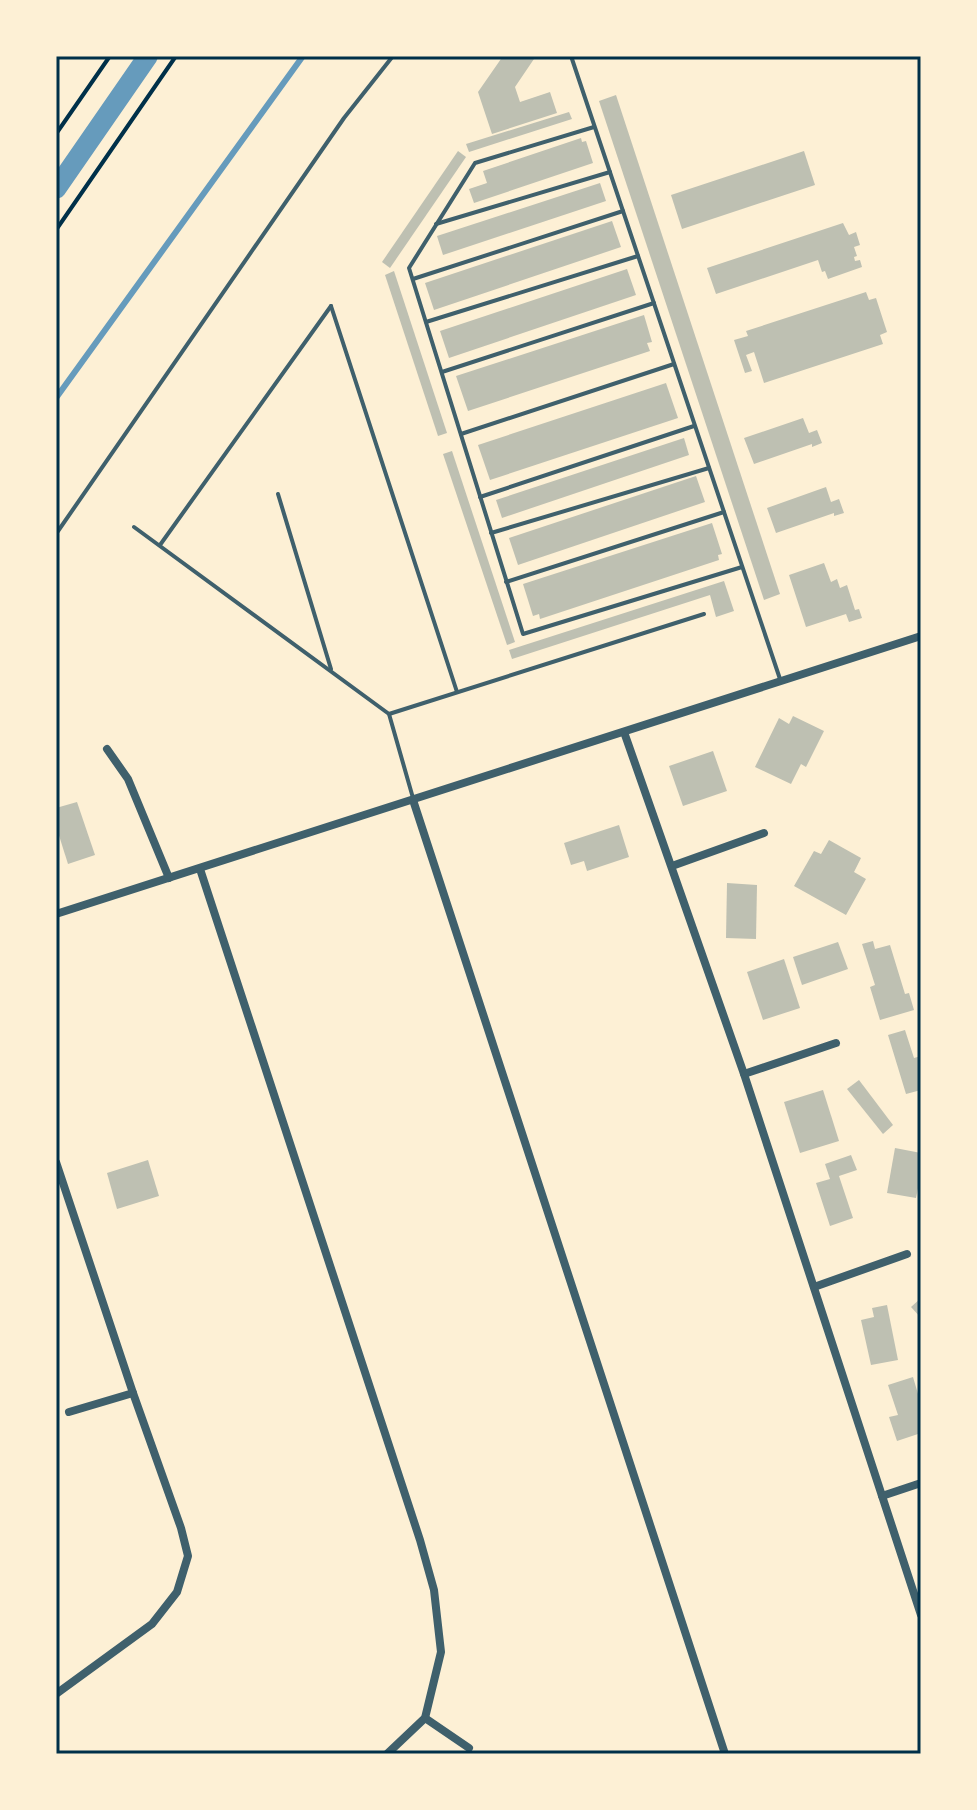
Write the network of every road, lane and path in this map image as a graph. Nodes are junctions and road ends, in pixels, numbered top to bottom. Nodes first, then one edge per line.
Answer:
1 (110, 56) edge
2 (176, 56) edge
3 (393, 56) edge
4 (571, 56) edge
5 (594, 127) junction
6 (56, 134) edge
7 (610, 172) junction
8 (623, 211) junction
9 (436, 224) junction
10 (56, 230) edge
11 (638, 256) junction
12 (413, 279) junction
13 (654, 303) junction
14 (426, 322) junction
15 (674, 364) junction
16 (442, 372) junction
17 (695, 426) junction
18 (461, 434) junction
19 (709, 468) junction
20 (278, 494) dead end
21 (480, 497) junction
22 (724, 512) junction
23 (134, 527) dead end
24 (491, 533) junction
25 (56, 534) edge
26 (160, 545) junction
27 (742, 567) junction
28 (506, 582) junction
29 (704, 614) dead end
30 (921, 636) edge
31 (332, 671) junction
32 (781, 681) junction
33 (457, 692) junction
34 (389, 714) junction
35 (624, 732) junction
36 (107, 749) dead end
37 (413, 800) junction
38 (764, 833) dead end
39 (672, 866) junction
40 (200, 869) junction
41 (169, 878) junction
42 (56, 914) edge
43 (836, 1043) dead end
44 (744, 1074) junction
45 (56, 1162) edge
46 (60, 1190) edge
47 (907, 1254) dead end
48 (814, 1287) junction
49 (133, 1393) junction
50 (69, 1412) dead end
51 (921, 1483) edge
52 (882, 1496) junction
53 (921, 1615) edge
54 (56, 1694) edge
55 (425, 1718) junction
56 (469, 1748) dead end
57 (387, 1754) edge
58 (725, 1754) edge

1 - 6 path
2 - 10 path
3 - 25 lane
4 - 5 lane
5 - 7 lane
5 - 9 lane
7 - 8 lane
7 - 9 lane
8 - 11 lane
8 - 12 lane
9 - 12 lane
11 - 13 lane
11 - 14 lane
12 - 14 lane
13 - 15 lane
13 - 16 lane
14 - 16 lane
15 - 17 lane
15 - 18 lane
16 - 18 lane
17 - 19 lane
17 - 21 lane
18 - 21 lane
19 - 22 lane
19 - 24 lane
20 - 31 lane
21 - 24 lane
22 - 27 lane
22 - 28 lane
23 - 26 lane
24 - 28 lane
26 - 31 lane
26 - 33 lane
27 - 28 lane
27 - 32 lane
29 - 33 lane
30 - 32 street
31 - 34 lane
32 - 35 street
33 - 34 lane
34 - 37 lane
35 - 37 street
35 - 39 street
36 - 41 street
37 - 40 street
37 - 58 street
38 - 39 street
39 - 44 street
40 - 41 street
40 - 55 street
41 - 42 street
43 - 44 street
44 - 48 street
45 - 46 street
46 - 49 street
47 - 48 street
48 - 52 street
49 - 50 street
49 - 54 street
51 - 52 street
52 - 53 street
55 - 56 street
55 - 57 street

